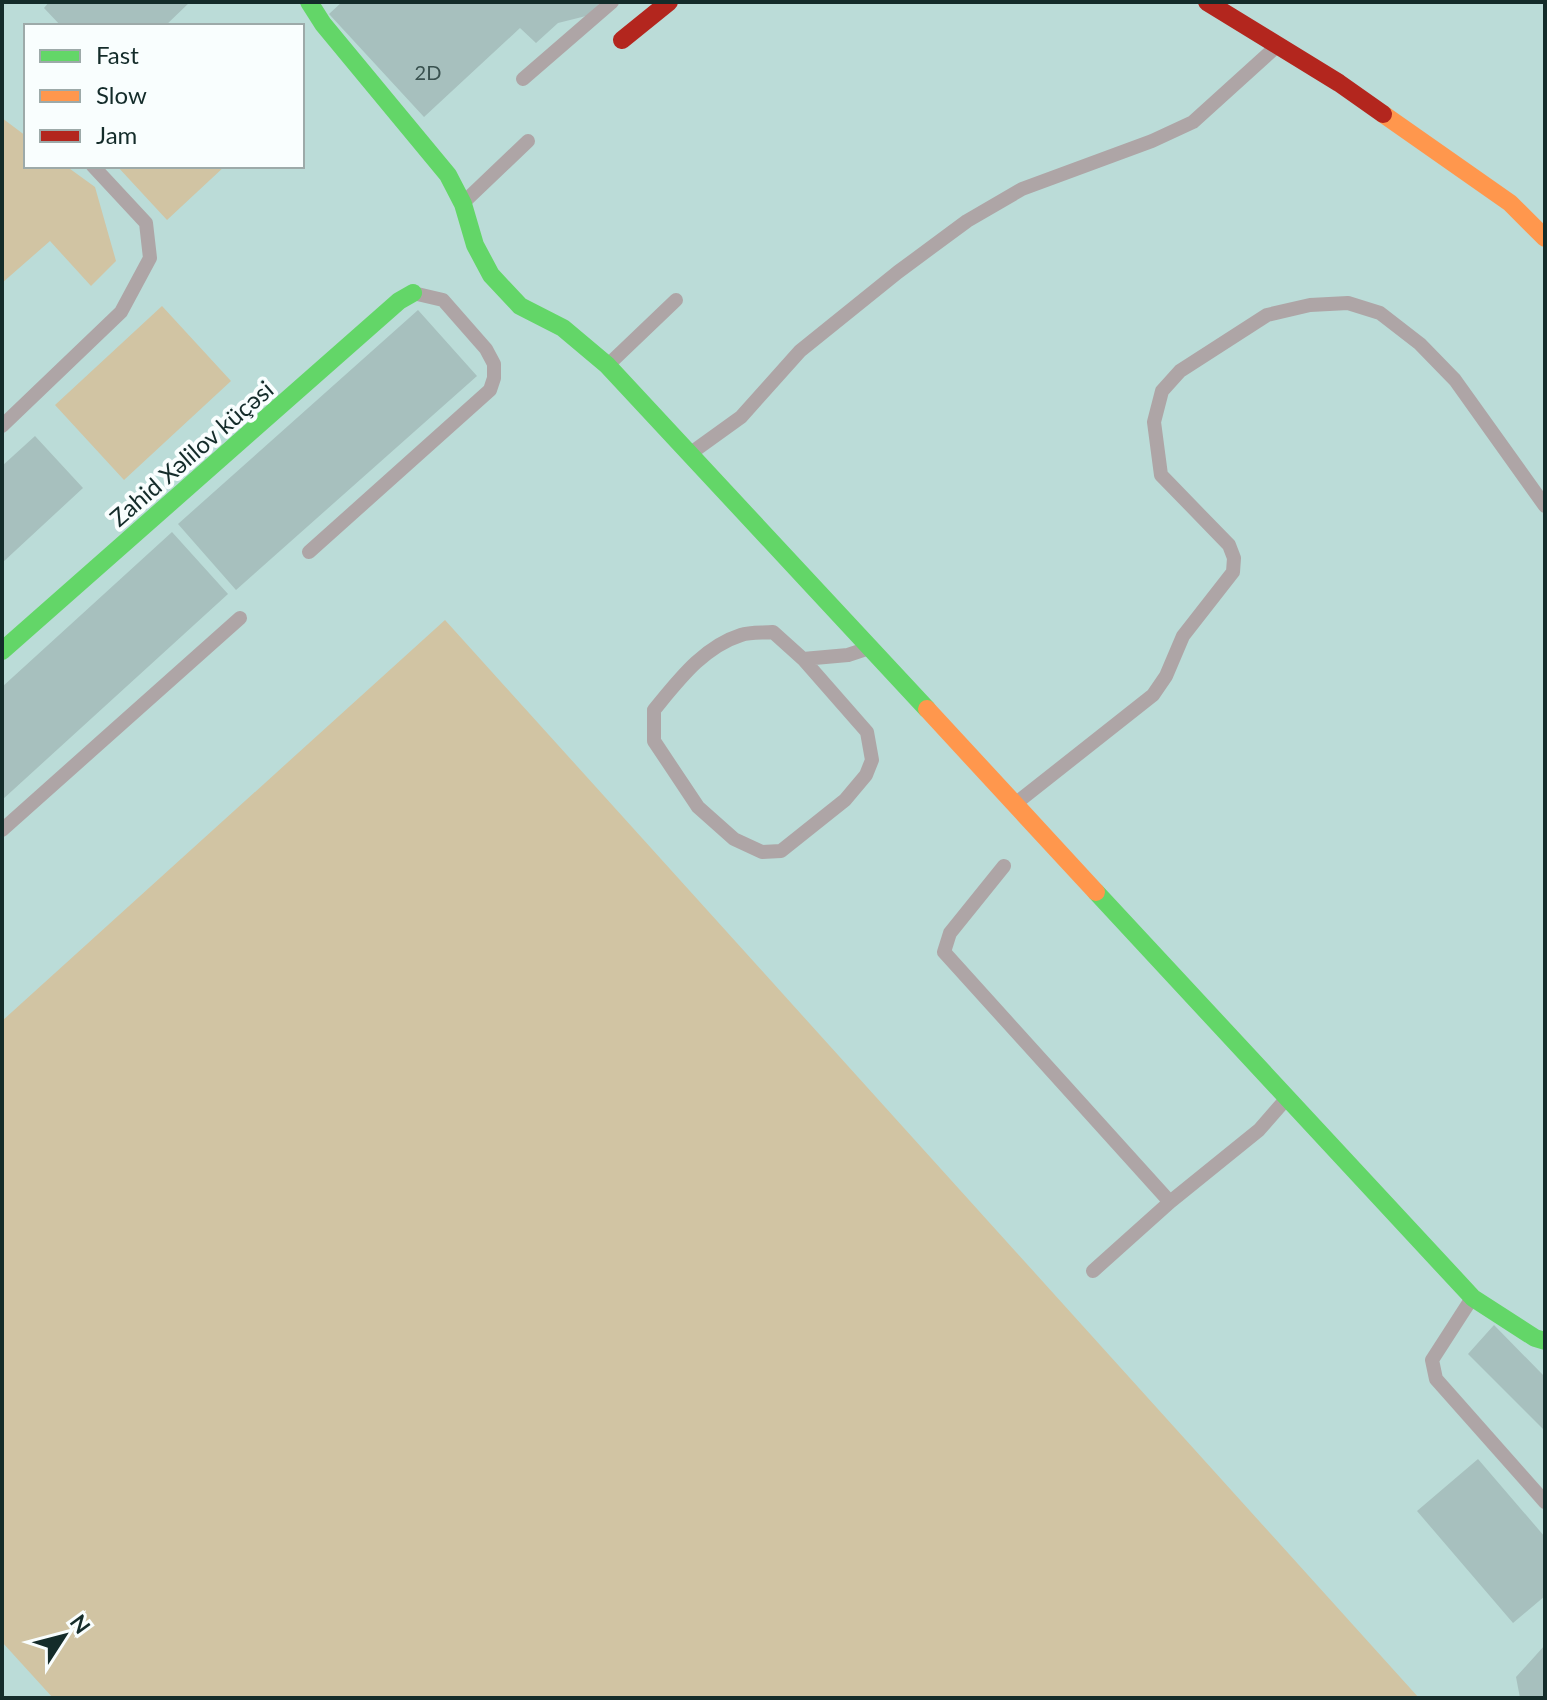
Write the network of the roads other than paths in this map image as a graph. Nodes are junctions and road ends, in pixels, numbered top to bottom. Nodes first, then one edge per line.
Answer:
1 (309, 2) edge
2 (612, 2) edge
3 (669, 2) edge
4 (1207, 2) edge
5 (622, 40) dead end
6 (1278, 46) junction
7 (523, 79) dead end
8 (528, 141) dead end
9 (95, 168) edge
10 (463, 204) junction
11 (1545, 238) edge
12 (413, 293) joint
13 (676, 300) dead end
14 (607, 365) junction
15 (2, 426) edge
16 (690, 454) junction
17 (1545, 506) edge
18 (309, 552) dead end
19 (240, 618) dead end
20 (870, 648) junction
21 (2, 651) edge
22 (803, 659) junction
23 (1014, 804) junction
24 (2, 830) edge
25 (1004, 866) dead end
26 (1287, 1098) junction
27 (1170, 1202) junction
28 (1093, 1271) dead end
29 (1473, 1298) junction
30 (1545, 1341) edge
31 (1545, 1502) edge

1 - 10 street
2 - 7 lane
3 - 5 street
4 - 6 street
6 - 11 street
6 - 16 lane
8 - 10 lane
9 - 15 lane
10 - 14 street
12 - 18 lane
12 - 21 street, Zahid Xəlilov küçəsi
13 - 14 lane
14 - 16 street
16 - 20 street
17 - 23 lane
19 - 24 lane
20 - 22 lane
20 - 23 street
22 - 22 lane
23 - 26 street
25 - 27 lane
26 - 27 lane
26 - 29 street
27 - 28 lane
29 - 30 street
29 - 31 lane

